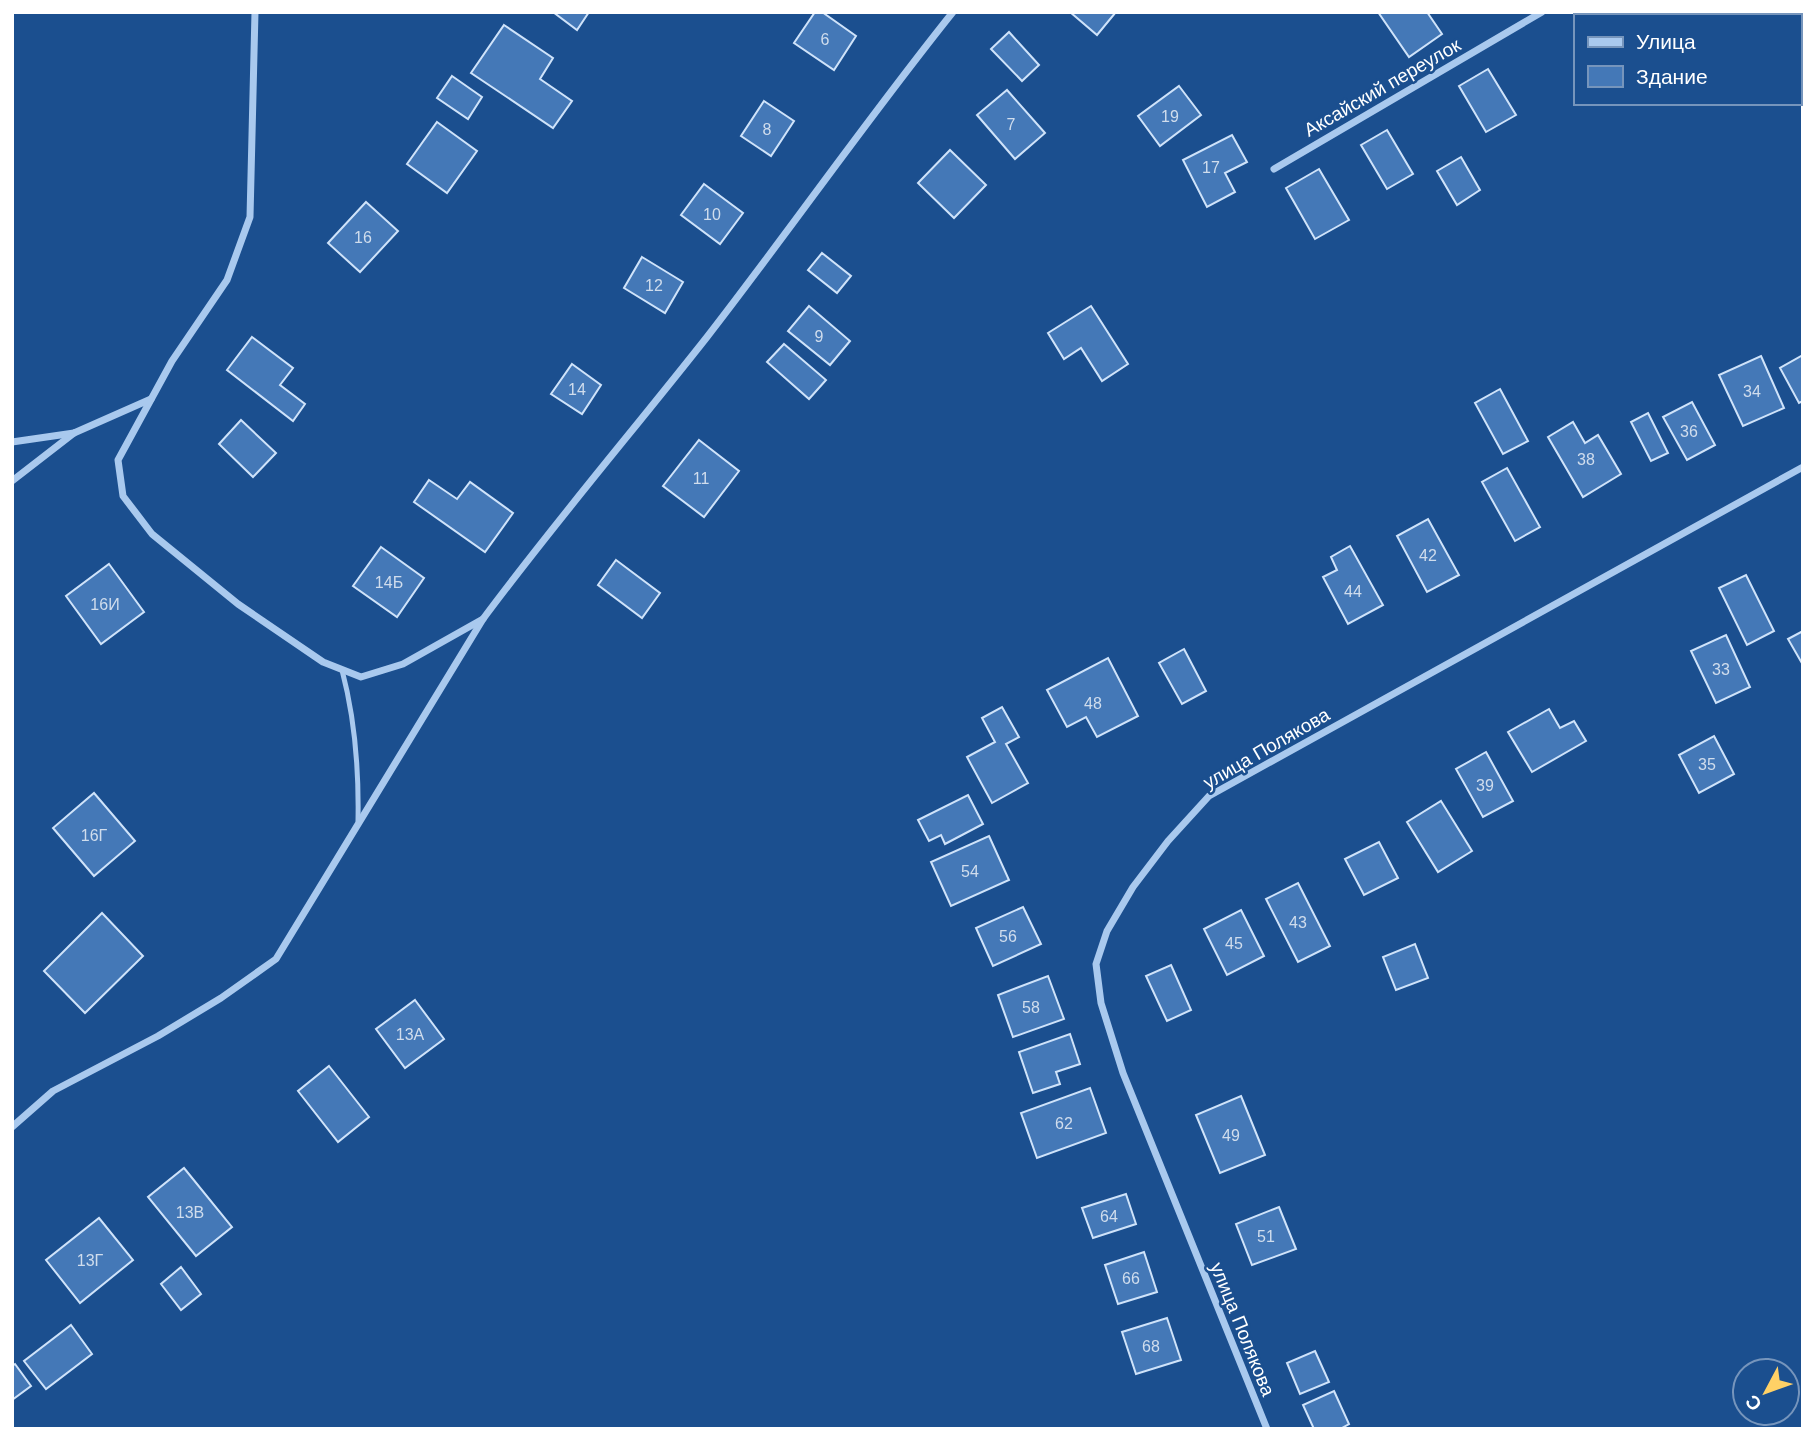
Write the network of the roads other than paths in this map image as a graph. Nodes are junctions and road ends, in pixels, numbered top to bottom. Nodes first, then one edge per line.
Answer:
1 (255, 12) edge
2 (953, 12) edge
3 (1542, 12) edge
4 (1275, 169) dead end
5 (152, 398) junction
6 (74, 433) junction
7 (12, 442) edge
8 (1803, 467) edge
9 (12, 481) edge
10 (483, 618) junction
11 (342, 670) junction
12 (358, 828) junction
13 (12, 1127) edge
14 (1267, 1429) edge

1 - 5 street
2 - 10 street
3 - 4 street, Аксайский переулок
5 - 6 street
5 - 11 street
6 - 7 street
6 - 9 street
8 - 14 street, улица Полякова
10 - 11 street
10 - 12 street
11 - 12 lane
12 - 13 street

